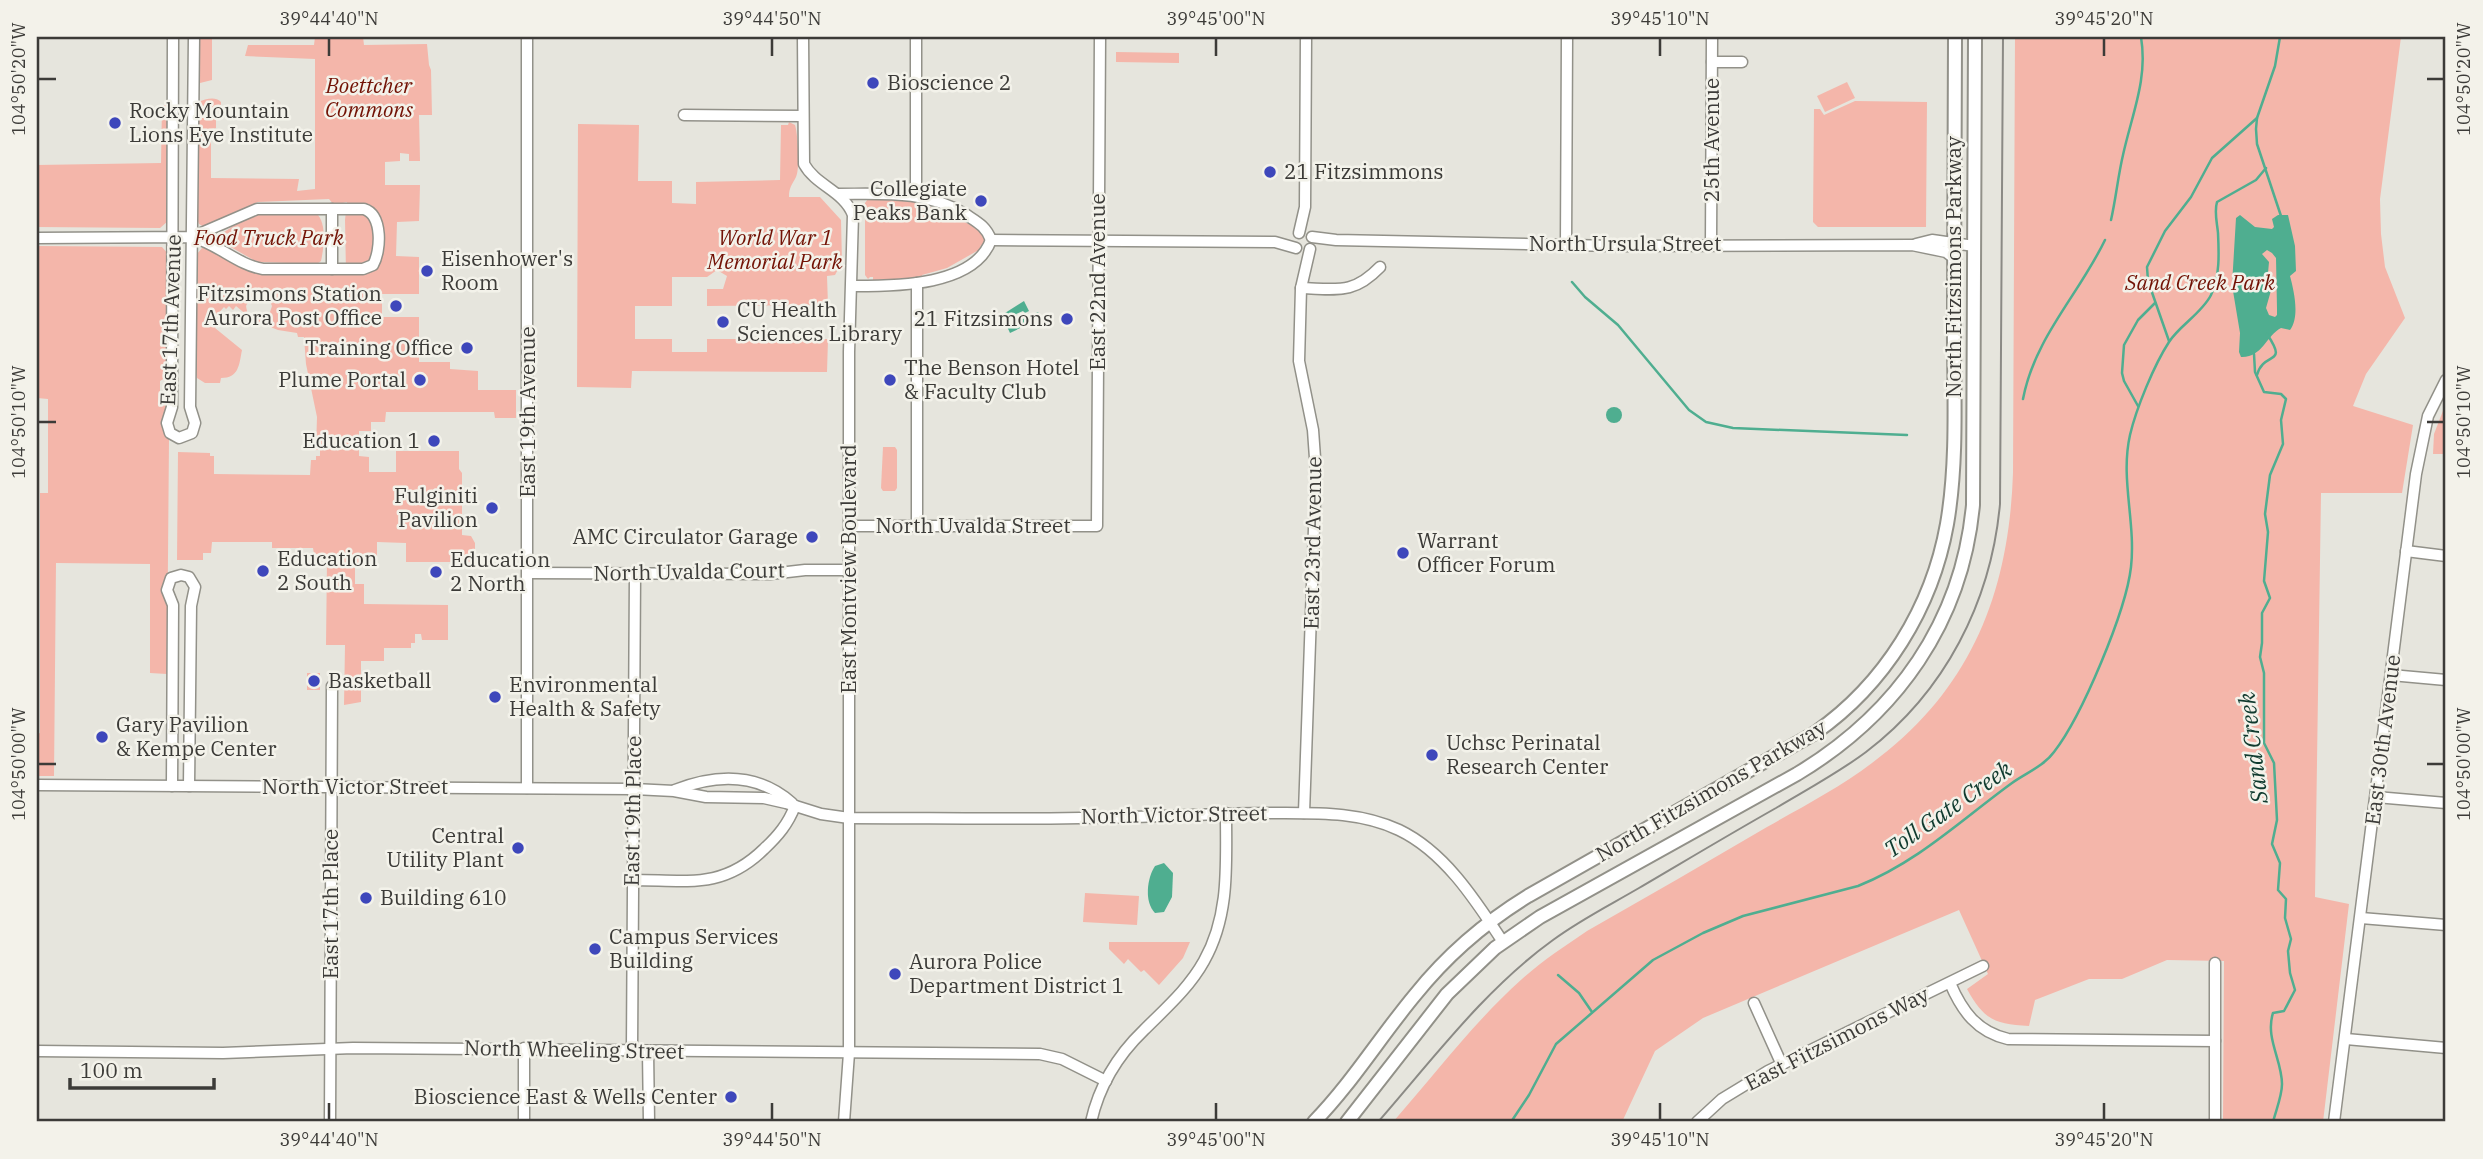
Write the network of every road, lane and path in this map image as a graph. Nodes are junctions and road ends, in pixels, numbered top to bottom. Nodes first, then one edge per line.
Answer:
1 (173, 37) edge
2 (194, 37) edge
3 (527, 37) edge
4 (803, 37) edge
5 (916, 37) edge
6 (1100, 37) edge
7 (1306, 37) edge
8 (1567, 37) edge
9 (1712, 37) edge
10 (1955, 37) edge
11 (1975, 37) edge
12 (1712, 62) junction
13 (1742, 62) dead end
14 (684, 115) dead end
15 (803, 116) junction
16 (838, 194) junction
17 (916, 195) junction
18 (1306, 207) junction
19 (332, 209) junction
20 (1297, 235) junction
21 (192, 237) junction
22 (37, 238) edge
23 (173, 238) junction
24 (991, 240) junction
25 (1954, 241) junction
26 (1098, 242) junction
27 (1275, 242) junction
28 (1311, 242) junction
29 (1711, 244) junction
30 (1566, 245) junction
31 (1914, 245) junction
32 (1974, 246) junction
33 (1297, 249) junction
34 (1954, 258) junction
35 (1380, 267) dead end
36 (332, 269) junction
37 (1303, 274) junction
38 (917, 284) junction
39 (852, 286) junction
40 (1301, 288) junction
41 (2446, 380) edge
42 (849, 526) junction
43 (917, 526) junction
44 (1097, 526) joint
45 (2406, 551) junction
46 (2446, 556) edge
47 (850, 570) junction
48 (528, 573) junction
49 (635, 574) junction
50 (2391, 675) junction
51 (2446, 680) edge
52 (332, 686) dead end
53 (37, 785) edge
54 (173, 786) junction
55 (189, 786) junction
56 (332, 787) junction
57 (527, 788) junction
58 (634, 789) junction
59 (674, 791) junction
60 (2376, 797) junction
61 (2446, 803) edge
62 (795, 806) junction
63 (1226, 813) junction
64 (1304, 813) junction
65 (849, 818) junction
66 (633, 880) junction
67 (2361, 918) junction
68 (1489, 921) junction
69 (2446, 925) edge
70 (1503, 942) junction
71 (2215, 963) dead end
72 (1983, 966) dead end
73 (1950, 983) junction
74 (1755, 1003) dead end
75 (2346, 1039) junction
76 (2215, 1041) junction
77 (331, 1048) junction
78 (524, 1048) junction
79 (2446, 1048) edge
80 (632, 1049) junction
81 (37, 1051) edge
82 (648, 1051) junction
83 (849, 1054) junction
84 (1782, 1065) junction
85 (1106, 1081) junction
86 (330, 1122) edge
87 (524, 1122) edge
88 (649, 1122) edge
89 (844, 1122) edge
90 (1091, 1122) edge
91 (1314, 1122) edge
92 (1347, 1122) edge
93 (1697, 1122) edge
94 (2215, 1122) edge
95 (2336, 1122) edge

1 - 23 street, East 17th Avenue
2 - 21 street, East 17th Avenue
3 - 48 street, East 19th Avenue
4 - 15 street, East Montview Boulevard
5 - 17 street
6 - 26 street, East 22nd Avenue
7 - 18 street, East 23rd Avenue
8 - 30 street
9 - 12 street, 25th Avenue
10 - 25 main road, North Fitzsimons Parkway
11 - 32 main road, North Fitzsimons Parkway
12 - 13 street
12 - 29 street, 25th Avenue
14 - 15 street
15 - 16 street, East Montview Boulevard
16 - 17 street
16 - 39 street, East Montview Boulevard
17 - 24 street
18 - 20 street, East 23rd Avenue
18 - 28 street, East 23rd Avenue
19 - 21 street
19 - 36 street
19 - 36 street
20 - 27 street
20 - 28 street
20 - 33 street
21 - 23 street
21 - 23 street, East 17th Avenue
21 - 36 street
22 - 23 street
24 - 26 street
24 - 38 street
25 - 31 street, North Ursula Street
25 - 32 street, North Ursula Street
25 - 34 main road, North Fitzsimons Parkway
26 - 27 street
26 - 44 street, East 22nd Avenue
27 - 33 street
28 - 30 street, North Ursula Street
28 - 33 street
28 - 37 street, East 23rd Avenue
29 - 30 street, North Ursula Street
29 - 31 street, North Ursula Street
31 - 34 street, North Ursula Street
32 - 70 main road, North Fitzsimons Parkway
33 - 37 street, East 23rd Avenue
34 - 68 main road, North Fitzsimons Parkway
35 - 40 street
37 - 40 street, East 23rd Avenue
38 - 39 street
38 - 43 street
39 - 42 street, East Montview Boulevard
40 - 64 street, East 23rd Avenue
41 - 45 street, East 30th Avenue
42 - 43 street, North Uvalda Street
42 - 47 street, East Montview Boulevard
43 - 44 street, North Uvalda Street
45 - 46 street
45 - 50 street, East 30th Avenue
47 - 49 street, North Uvalda Court
47 - 65 street, East Montview Boulevard
48 - 49 street, North Uvalda Court
48 - 57 street, East 19th Avenue
49 - 58 street, East 19th Place
50 - 51 street
50 - 60 street, East 30th Avenue
52 - 56 street, East 17th Place
53 - 54 street, North Victor Street
54 - 55 street, North Victor Street
54 - 55 street
55 - 56 street, North Victor Street
56 - 57 street, North Victor Street
56 - 77 street, East 17th Place
57 - 58 street, North Victor Street
58 - 59 street, North Victor Street
58 - 66 street, East 19th Place
59 - 62 street, North Victor Street
59 - 62 street, North Victor Street
60 - 61 street
60 - 67 street, East 30th Avenue
62 - 65 street, North Victor Street
62 - 66 street
63 - 64 street, North Victor Street
63 - 65 street, North Victor Street
63 - 85 street
64 - 68 street, North Victor Street
65 - 83 street, East Montview Boulevard
66 - 80 street, East 19th Place
67 - 69 street
67 - 75 street, East 30th Avenue
68 - 70 street, North Victor Street
68 - 91 main road, North Fitzsimons Parkway
70 - 92 main road, North Fitzsimons Parkway
71 - 76 street
72 - 73 street, East Fitzsimons Way
73 - 76 street
73 - 84 street, East Fitzsimons Way
74 - 84 street
75 - 79 street
75 - 95 street, East 30th Avenue
76 - 94 street
77 - 78 street, North Wheeling Street
77 - 81 street, North Wheeling Street
77 - 86 street, East 17th Place
78 - 80 street, North Wheeling Street
78 - 87 street
80 - 82 street, North Wheeling Street
82 - 83 street, North Wheeling Street
82 - 88 street
83 - 85 street, North Wheeling Street
83 - 89 street, East Montview Boulevard
84 - 93 street, East Fitzsimons Way
85 - 90 street

